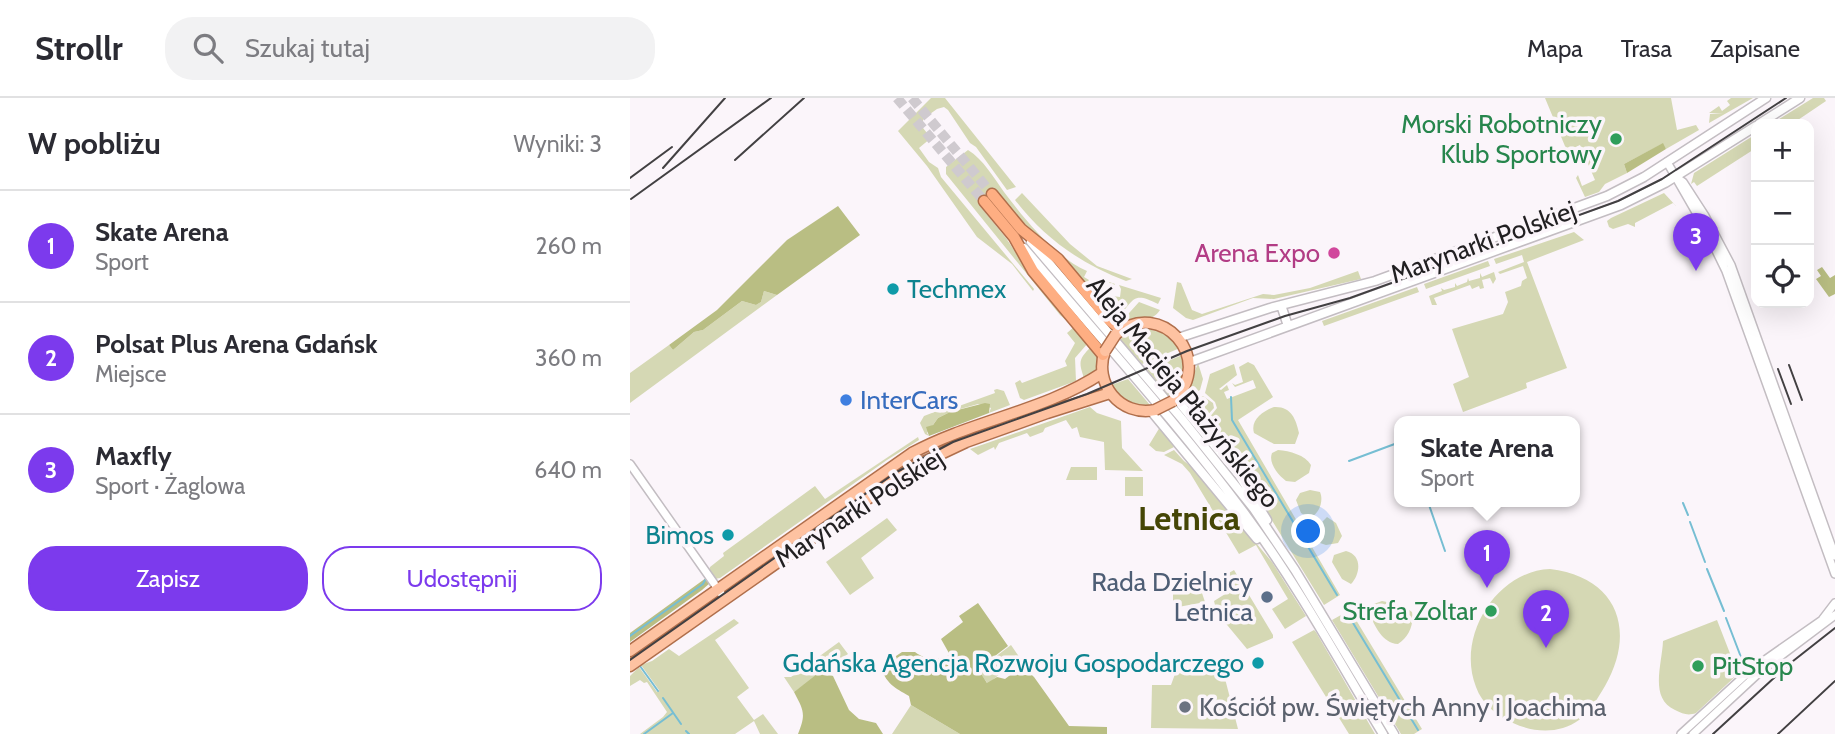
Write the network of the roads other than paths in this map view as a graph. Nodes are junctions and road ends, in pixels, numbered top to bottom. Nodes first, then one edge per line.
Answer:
1 (1766, 98) edge
2 (1800, 98) edge
3 (1767, 119) edge
4 (1751, 129) edge
5 (1667, 162) junction
6 (1675, 176) junction
7 (988, 198) tunnel mouth
8 (1585, 205) junction
9 (1589, 217) junction
10 (1017, 233) junction
11 (1504, 234) junction
12 (1509, 246) junction
13 (1413, 267) junction
14 (1417, 279) junction
15 (1375, 281) junction
16 (1379, 293) junction
17 (1281, 305) junction
18 (1288, 326) junction
19 (1118, 332) junction
20 (1178, 338) junction
21 (1104, 353) junction
22 (1189, 362) junction
23 (1102, 373) junction
24 (1110, 393) junction
25 (1175, 399) junction
26 (1153, 410) junction
27 (630, 464) edge
28 (1802, 476) junction
29 (1268, 529) junction
30 (1835, 556) edge
31 (1282, 567) junction
32 (1835, 574) edge
33 (718, 588) junction
34 (725, 599) junction
35 (1835, 603) edge
36 (1315, 610) junction
37 (1835, 615) edge
38 (1323, 624) junction
39 (630, 651) edge
40 (630, 666) edge
41 (1746, 679) junction
42 (1683, 733) edge
43 (1383, 734) edge
44 (1394, 734) edge
45 (1693, 734) edge

1 - 5 main road, Marynarki Polskiej
2 - 3 main road, Marynarki Polskiej
4 - 6 main road, Marynarki Polskiej
5 - 6 street
5 - 8 main road, Marynarki Polskiej
6 - 9 main road, Marynarki Polskiej
6 - 28 street
7 - 10 highway, Aleja Macieja Płażyńskiego
8 - 9 main road
8 - 11 main road, Marynarki Polskiej
9 - 12 main road, Marynarki Polskiej
10 - 19 highway
10 - 21 highway
10 - 29 main road, Aleja Macieja Płażyńskiego
10 - 31 main road, Aleja Macieja Płażyńskiego
11 - 12 main road
11 - 13 main road, Marynarki Polskiej
12 - 14 main road, Marynarki Polskiej
13 - 14 main road
13 - 15 main road, Marynarki Polskiej
14 - 16 main road, Marynarki Polskiej
15 - 16 main road
15 - 17 main road, Marynarki Polskiej
16 - 18 main road, Marynarki Polskiej
17 - 18 main road
17 - 20 main road, Marynarki Polskiej
18 - 22 main road, Marynarki Polskiej
19 - 20 main road
19 - 21 main road, bridge
20 - 22 main road
21 - 23 main road
22 - 25 main road
23 - 24 main road
23 - 33 main road, Marynarki Polskiej
24 - 26 main road
24 - 34 main road, Marynarki Polskiej
25 - 26 main road, bridge
25 - 29 main road
26 - 31 main road
27 - 33 street
28 - 30 street
28 - 32 street
29 - 36 main road, Aleja Macieja Płażyńskiego
31 - 36 main road, Aleja Macieja Płażyńskiego
33 - 34 street
33 - 39 main road, Marynarki Polskiej
34 - 40 main road, Marynarki Polskiej
35 - 41 street
36 - 38 main road, Aleja Macieja Płażyńskiego
37 - 41 street
38 - 43 main road, Aleja Macieja Płażyńskiego
38 - 44 main road, Aleja Macieja Płażyńskiego
41 - 42 street
41 - 45 street

